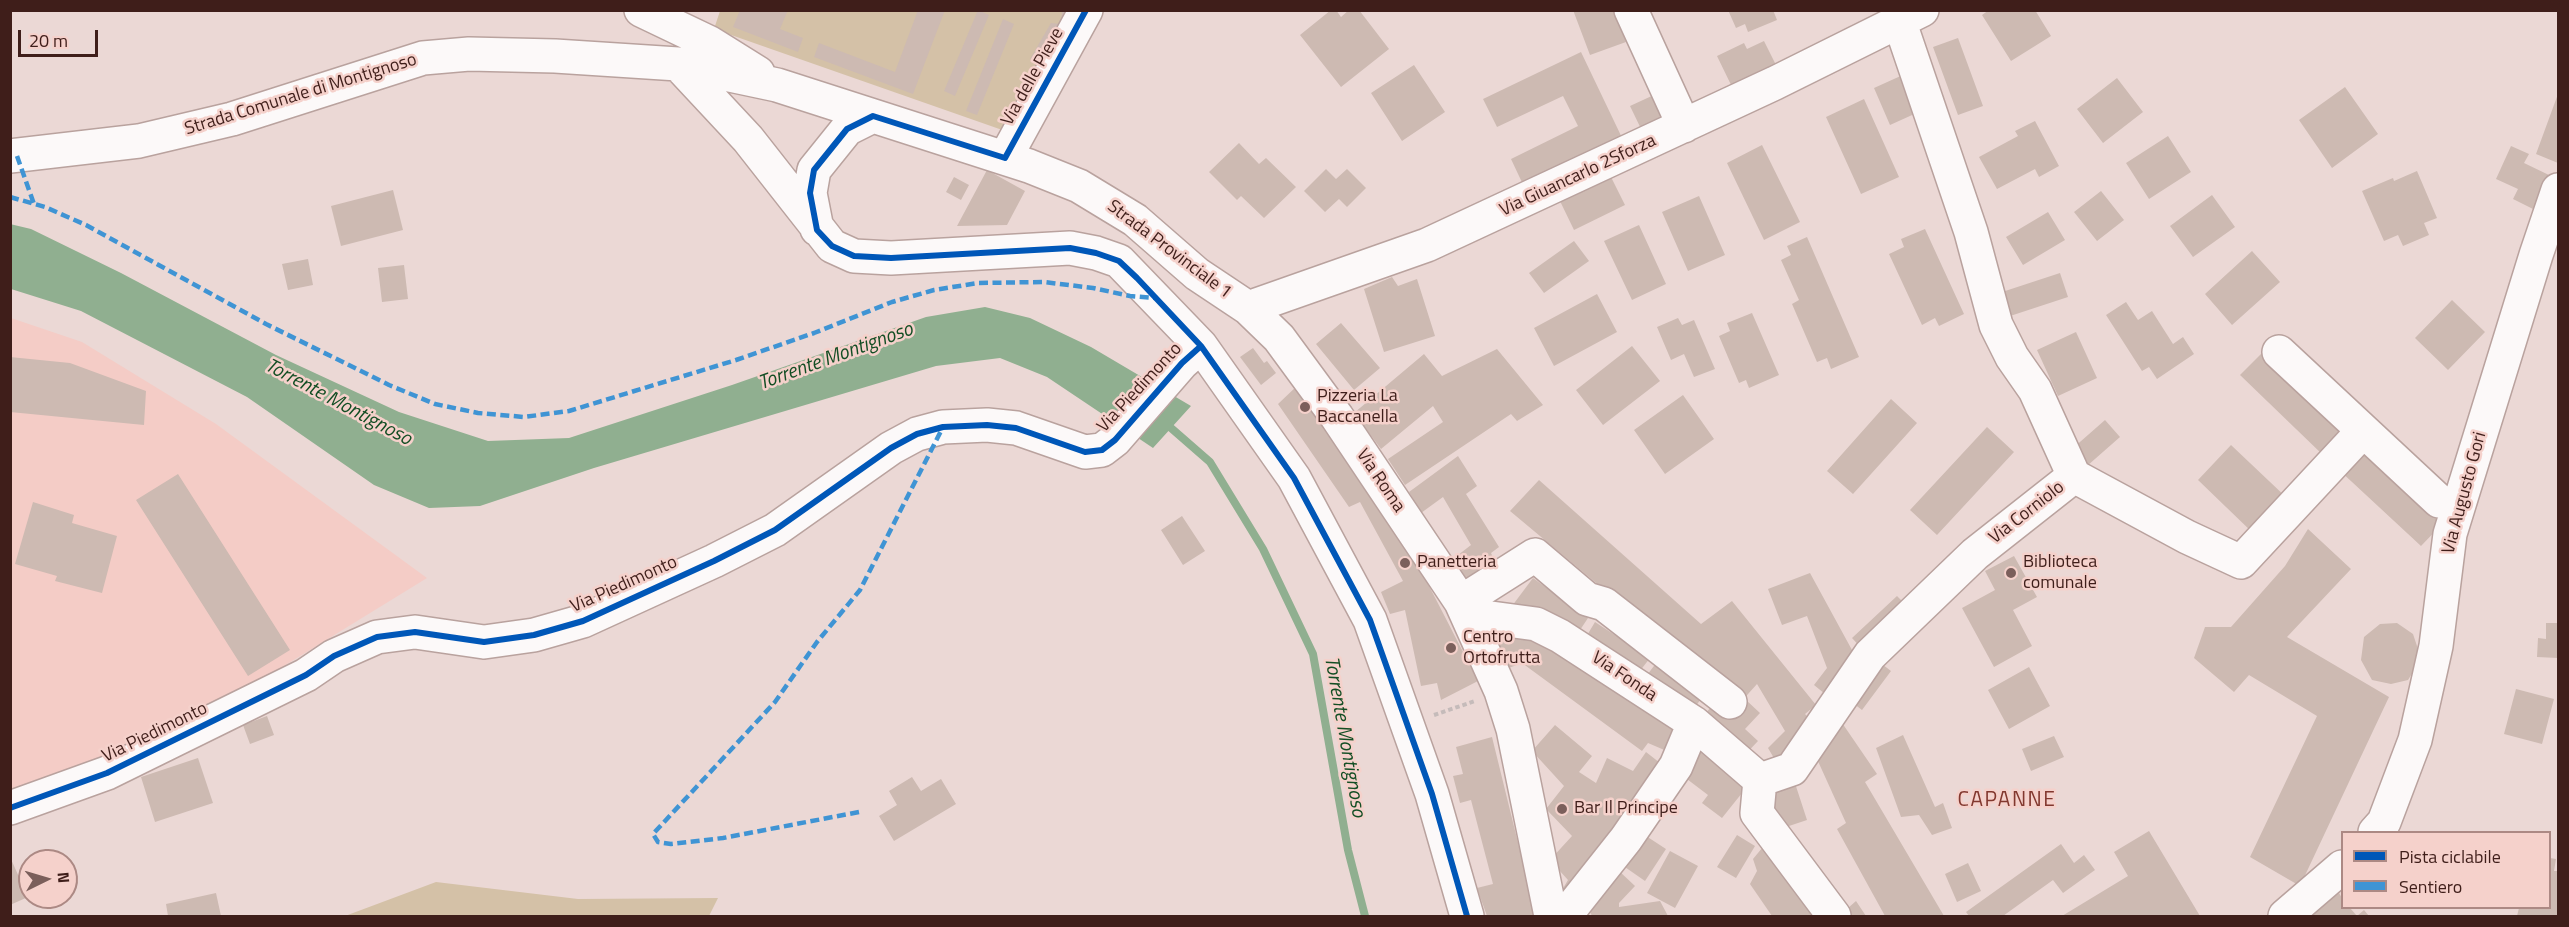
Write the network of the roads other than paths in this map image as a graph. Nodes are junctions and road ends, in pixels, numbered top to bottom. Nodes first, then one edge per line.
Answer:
1 (641, 10) edge
2 (1086, 10) edge
3 (1631, 10) edge
4 (1911, 17) edge
5 (678, 64) junction
6 (777, 85) junction
7 (873, 116) junction
8 (1684, 126) junction
9 (10, 156) edge
10 (1005, 158) junction
11 (2559, 190) edge
12 (817, 230) junction
13 (2547, 251) edge
14 (1248, 308) junction
15 (2279, 352) dead end
16 (1192, 355) junction
17 (2363, 431) junction
18 (2074, 476) junction
19 (2439, 501) dead end
20 (1604, 604) junction
21 (1465, 609) junction
22 (1576, 644) junction
23 (1730, 702) dead end
24 (1694, 723) junction
25 (1760, 780) junction
26 (10, 808) edge
27 (2376, 831) edge
28 (2341, 869) edge
29 (1467, 916) edge
30 (1551, 916) edge
31 (1565, 916) edge
32 (1834, 916) edge
33 (2285, 916) edge

1 - 6 street
2 - 10 street, Via delle Pieve
3 - 8 street
4 - 8 street, Via Giuancarlo 2Sforza
4 - 18 street, Via Corniolo
5 - 6 street, Strada Provinciale 1
5 - 9 street, Strada Comunale di Montignoso
5 - 12 street
6 - 7 street, Strada Provinciale 1
7 - 10 street, Strada Provinciale 1
7 - 12 street
8 - 14 street, Via Giuancarlo 2Sforza
10 - 14 street, Strada Provinciale 1
11 - 13 street, Via Augusto Gori
12 - 16 street
13 - 27 street, Via Augusto Gori
14 - 21 street, Via Roma
15 - 17 street
16 - 26 street, Via Piedimonto
16 - 29 street
17 - 18 street
17 - 19 street
18 - 25 street, Via Corniolo
20 - 21 street
20 - 22 street
20 - 23 street
21 - 22 street, Via Fonda
21 - 30 street, Via Roma
22 - 24 street, Via Fonda
24 - 25 street, Via Fonda
24 - 31 street
25 - 32 street
28 - 33 street

